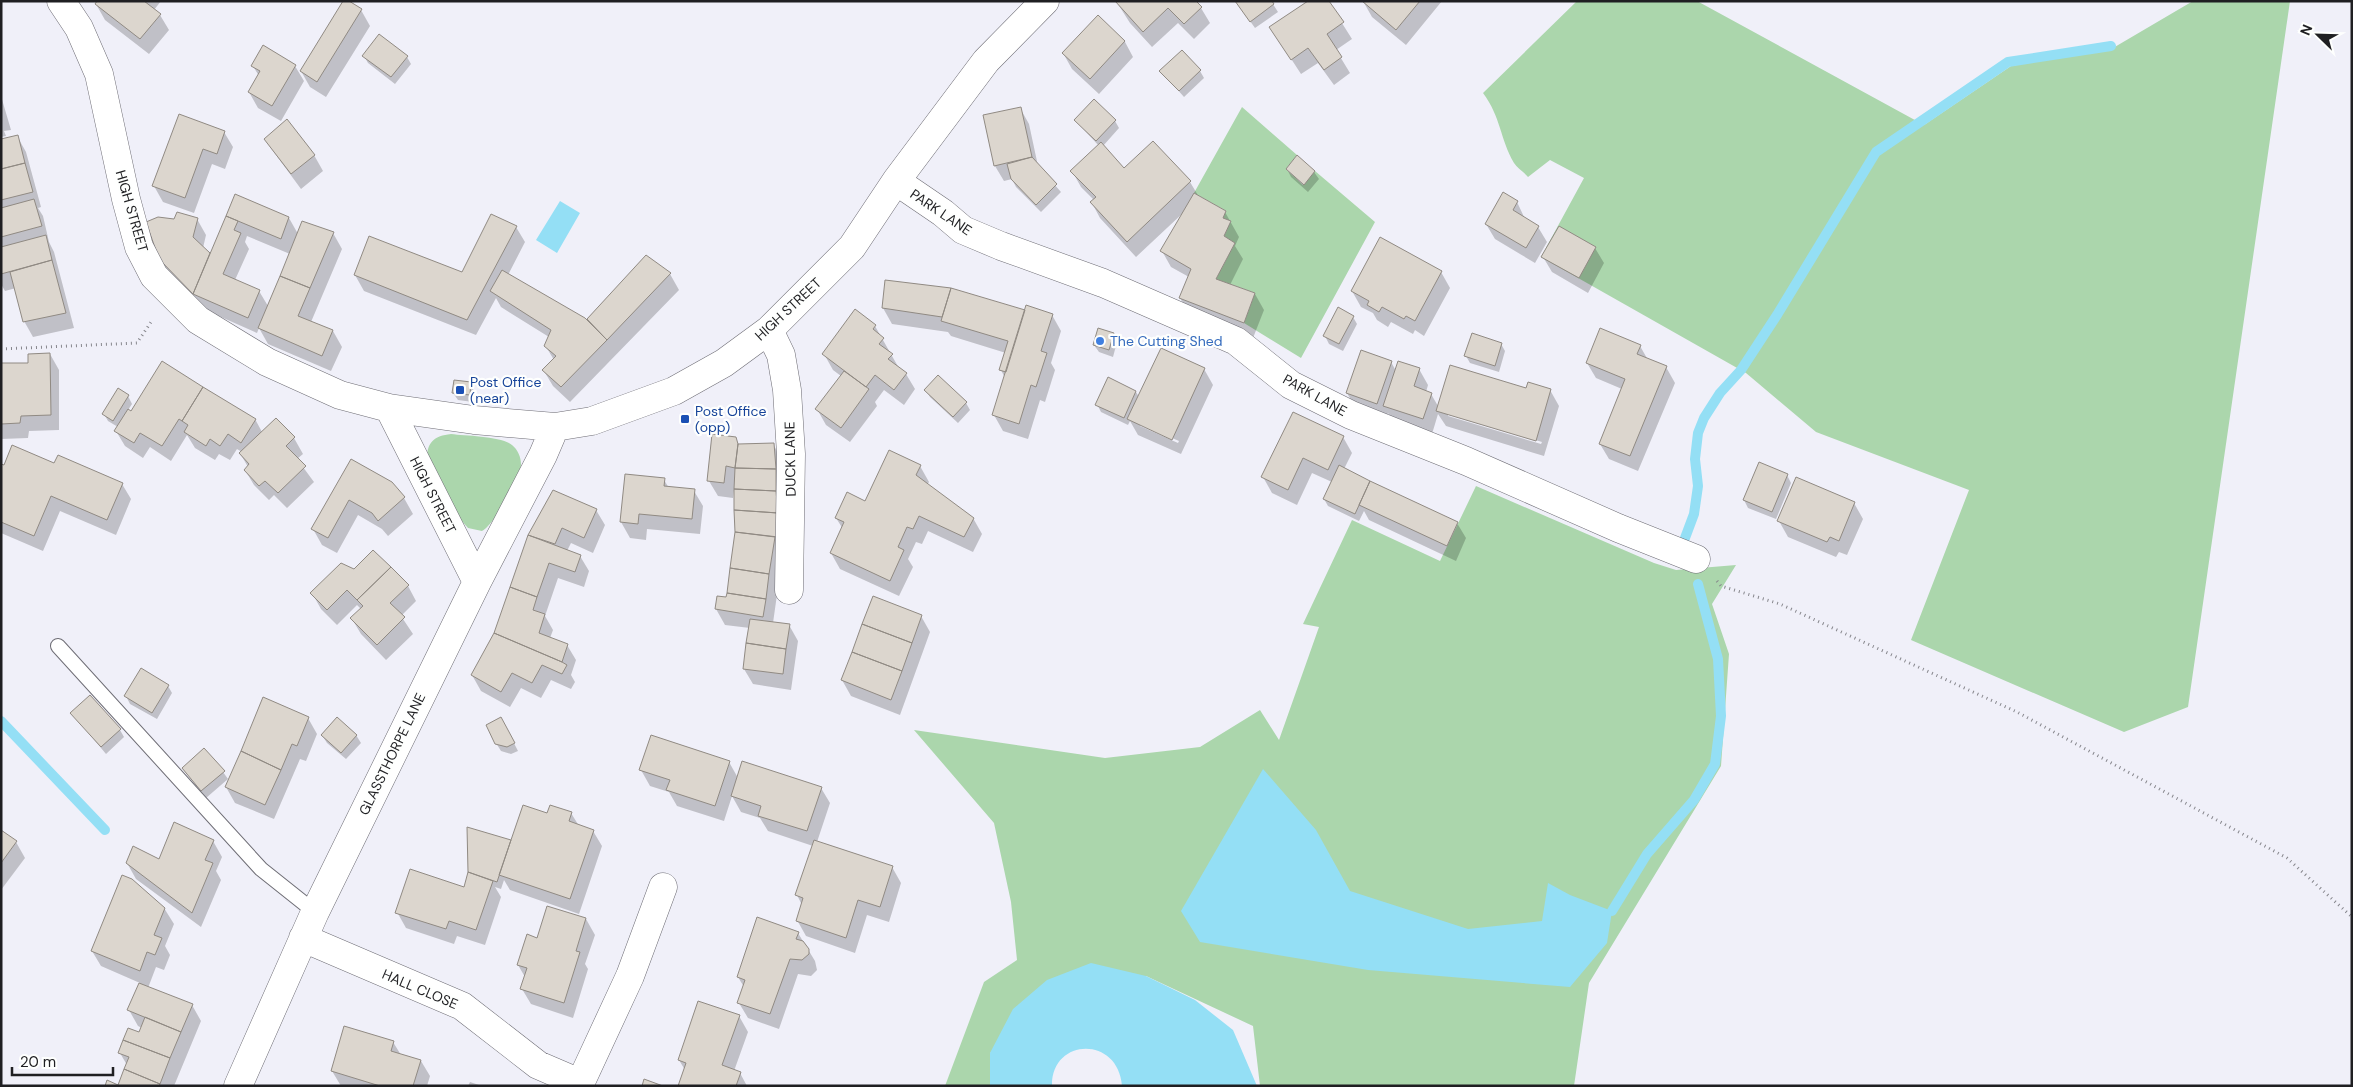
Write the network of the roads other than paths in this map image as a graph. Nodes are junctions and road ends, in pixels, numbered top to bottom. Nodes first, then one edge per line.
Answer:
1 (61, 1) edge
2 (1045, 1) edge
3 (896, 181) junction
4 (769, 330) junction
5 (389, 408) junction
6 (555, 427) junction
7 (1696, 559) road end
8 (477, 582) junction
9 (789, 590) dead end
10 (58, 646) dead end
11 (663, 887) dead end
12 (315, 912) junction
13 (303, 938) junction
14 (579, 1084) edge
15 (238, 1086) edge

1 - 5 street, HIGH STREET
2 - 3 street, HIGH STREET
3 - 4 street, HIGH STREET
3 - 7 street, PARK LANE
4 - 6 street, HIGH STREET
4 - 9 street, DUCK LANE
5 - 6 street, HIGH STREET
5 - 8 street, HIGH STREET
6 - 8 street, GLASSTHORPE LANE
8 - 12 street, GLASSTHORPE LANE
10 - 12 lane
11 - 14 street, HALL CLOSE
12 - 13 street, GLASSTHORPE LANE
13 - 14 street, HALL CLOSE
13 - 15 street, GLASSTHORPE LANE

